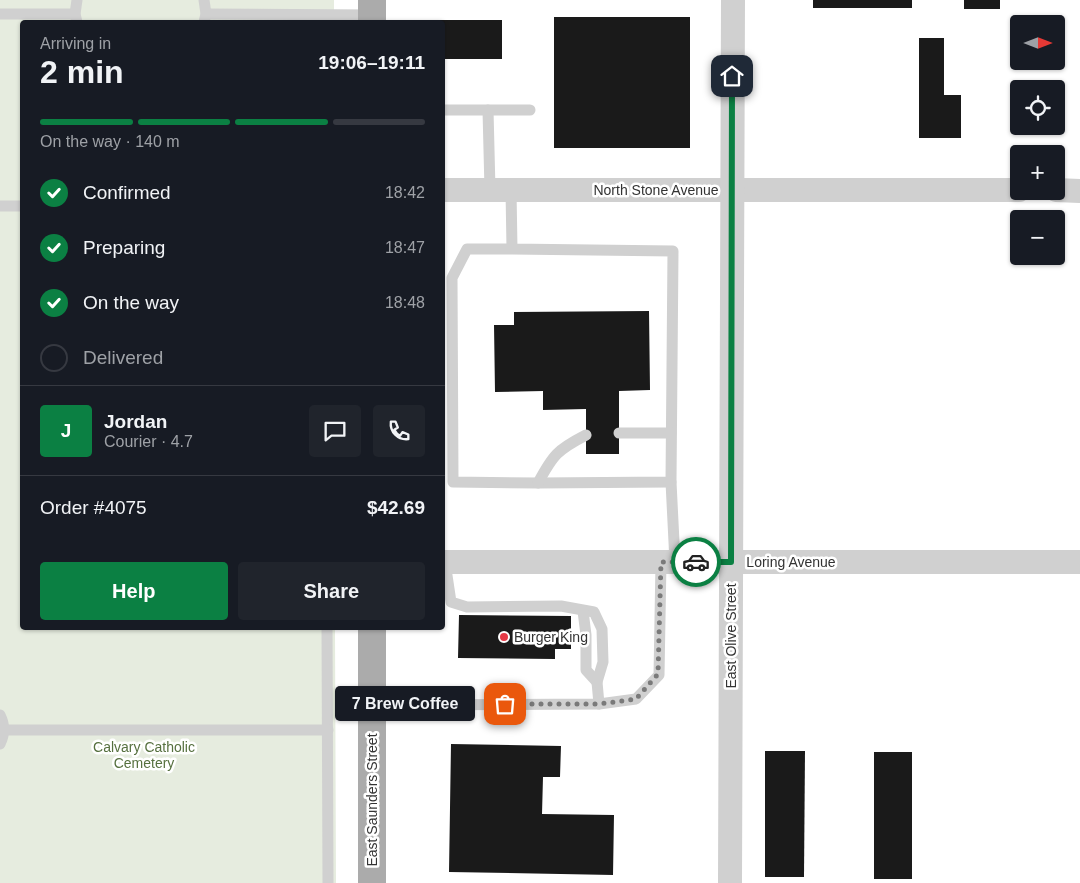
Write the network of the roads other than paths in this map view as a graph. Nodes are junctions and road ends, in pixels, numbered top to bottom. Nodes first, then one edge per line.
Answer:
1 (77, 0) edge
2 (204, 0) edge
3 (733, 0) edge
4 (372, 12) edge
5 (0, 14) edge
6 (76, 18) edge
7 (205, 18) edge
8 (266, 18) edge
9 (445, 110) edge
10 (488, 110) junction
11 (530, 110) dead end
12 (445, 190) edge
13 (501, 190) junction
14 (732, 190) junction
15 (1010, 190) edge
16 (1065, 190) edge
17 (1080, 190) edge
18 (0, 206) edge
19 (20, 206) edge
20 (512, 249) junction
21 (447, 424) edge
22 (672, 433) junction
23 (586, 434) dead end
24 (620, 434) dead end
25 (672, 482) junction
26 (538, 483) junction
27 (445, 562) edge
28 (668, 562) junction
29 (731, 562) junction
30 (1080, 562) edge
31 (445, 568) edge
32 (583, 611) junction
33 (327, 630) edge
34 (372, 630) edge
35 (597, 682) junction
36 (599, 704) junction
37 (372, 705) junction
38 (0, 715) edge
39 (4, 730) junction
40 (328, 730) junction
41 (0, 744) edge
42 (328, 883) edge
43 (372, 883) edge
44 (730, 883) edge

1 - 6 lane
2 - 7 lane
3 - 14 street, East Olive Street
4 - 8 lane
5 - 6 lane
7 - 8 lane
9 - 10 lane
10 - 11 lane
10 - 13 lane
12 - 13 street, North Stone Avenue
13 - 14 street, North Stone Avenue
13 - 20 lane
14 - 15 street, North Stone Avenue
14 - 29 street, East Olive Street
16 - 17 street
18 - 19 lane
20 - 21 lane
20 - 22 lane
21 - 26 lane
22 - 24 lane
22 - 25 lane
23 - 26 lane
25 - 26 lane
25 - 28 lane
27 - 28 street, Loring Avenue
28 - 29 street, Loring Avenue
28 - 36 lane
29 - 30 street, Loring Avenue
29 - 44 street, East Olive Street
31 - 32 lane
32 - 35 lane
32 - 35 lane
33 - 40 lane
34 - 37 main road, East Saunders Street
35 - 36 lane
36 - 37 lane
37 - 43 main road, East Saunders Street
38 - 39 lane
39 - 40 lane
39 - 41 lane
40 - 42 lane

